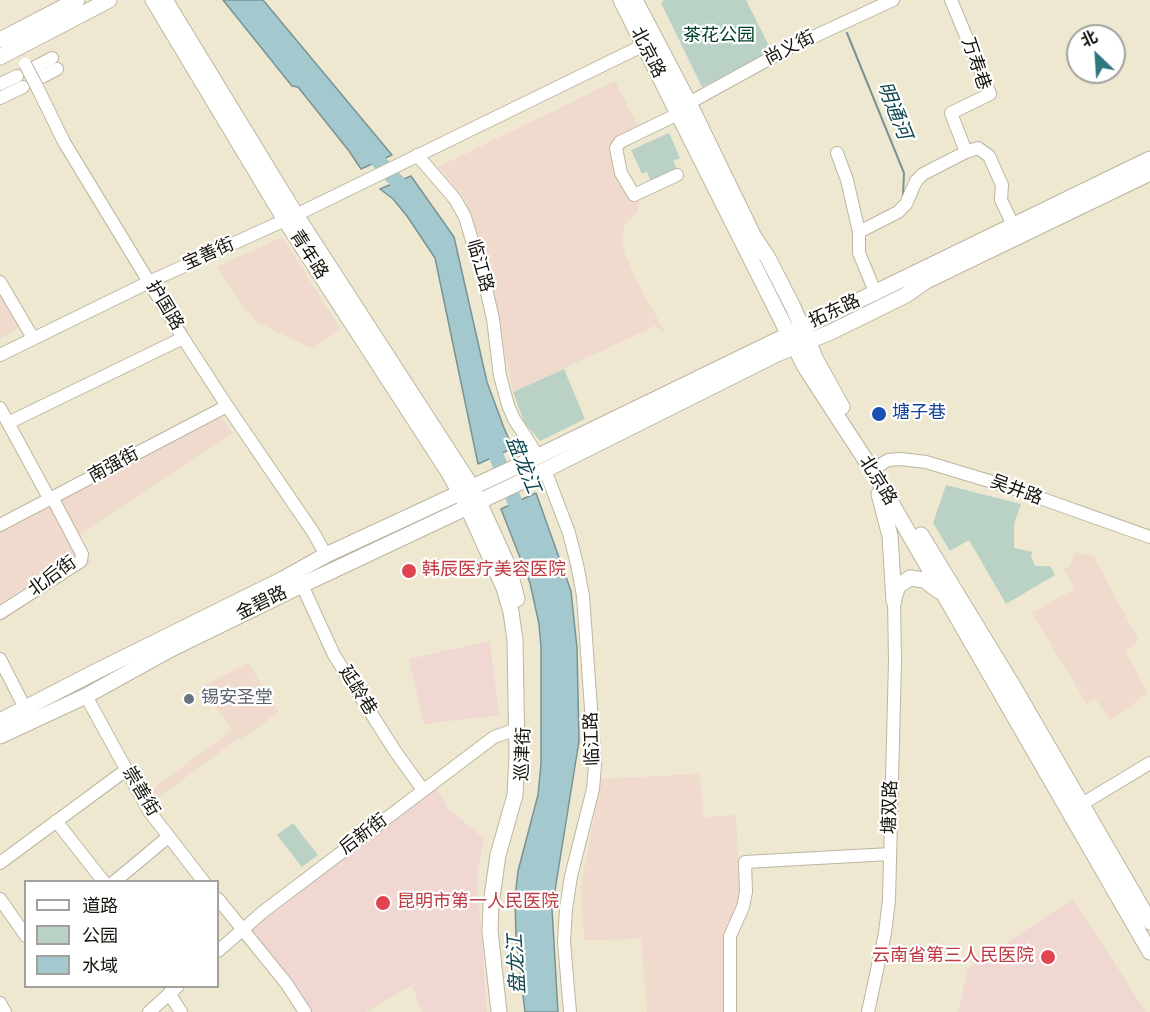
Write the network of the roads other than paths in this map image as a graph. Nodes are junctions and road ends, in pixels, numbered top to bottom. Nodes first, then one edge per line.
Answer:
1 (77, 0) edge
2 (109, 0) edge
3 (153, 0) edge
4 (165, 0) edge
5 (632, 0) edge
6 (893, 0) edge
7 (951, 0) edge
8 (1, 45) edge
9 (644, 45) junction
10 (17, 48) junction
11 (55, 64) dead end
12 (34, 74) junction
13 (0, 84) edge
14 (0, 98) edge
15 (684, 108) junction
16 (966, 152) junction
17 (837, 153) dead end
18 (417, 155) junction
19 (1150, 159) edge
20 (1150, 173) edge
21 (676, 175) dead end
22 (291, 218) junction
23 (1013, 225) junction
24 (859, 232) junction
25 (0, 282) edge
26 (149, 282) junction
27 (876, 294) junction
28 (33, 338) junction
29 (183, 338) junction
30 (798, 338) junction
31 (0, 355) edge
32 (226, 406) junction
33 (0, 408) edge
34 (8, 423) junction
35 (541, 463) junction
36 (877, 469) junction
37 (523, 472) junction
38 (473, 497) junction
39 (51, 500) junction
40 (0, 525) edge
41 (1150, 537) edge
42 (326, 555) junction
43 (302, 585) junction
44 (945, 597) junction
45 (894, 601) junction
46 (0, 614) edge
47 (0, 659) edge
48 (86, 696) junction
49 (25, 708) junction
50 (0, 721) edge
51 (516, 729) junction
52 (0, 736) edge
53 (1150, 763) edge
54 (126, 770) junction
55 (423, 790) junction
56 (1082, 804) junction
57 (56, 820) junction
58 (168, 837) junction
59 (890, 855) junction
60 (0, 863) edge
61 (102, 880) edge
62 (116, 880) edge
63 (202, 880) edge
64 (0, 899) edge
65 (219, 900) edge
66 (1148, 915) edge
67 (242, 929) junction
68 (24, 933) edge
69 (219, 950) edge
70 (1150, 952) edge
71 (174, 990) edge
72 (0, 1003) edge
73 (5, 1012) edge
74 (149, 1012) edge
75 (181, 1012) edge
76 (305, 1012) edge
77 (499, 1012) edge
78 (509, 1012) edge
79 (570, 1012) edge
80 (730, 1012) edge
81 (868, 1012) edge

1 - 8 main road
2 - 10 main road
3 - 22 main road, 青年路
4 - 22 main road, 青年路
5 - 9 main road, 北京路
5 - 15 main road, 北京路
6 - 15 street, 尚义街
7 - 16 street, 万寿巷
8 - 10 main road
9 - 15 main road, 北京路
9 - 18 street, 宝善街
10 - 12 street, 护国路
11 - 12 street
12 - 26 street, 护国路
13 - 14 street
15 - 21 street, 尚义街
15 - 30 main road, 北京路
16 - 23 street
16 - 24 street
17 - 24 street
18 - 22 street, 宝善街
18 - 35 street, 临江路
19 - 23 main road, 拓东路
20 - 30 main road, 拓东路
22 - 26 street, 宝善街
22 - 38 main road, 青年路
23 - 27 main road, 拓东路
24 - 27 street
25 - 28 street
26 - 28 street, 宝善街
26 - 29 street, 护国路
27 - 30 main road, 拓东路
28 - 31 street, 宝善街
29 - 32 street, 护国路
29 - 34 street
30 - 35 main road, 拓东路
30 - 36 main road, 北京路
32 - 39 street, 南强街
32 - 42 street, 护国路
33 - 34 street
34 - 39 street
35 - 37 main road, 拓东路
35 - 79 street, 临江路
36 - 41 street, 吴井路
36 - 44 main road, 北京路
36 - 45 main road
36 - 56 main road, 北京路
37 - 38 main road, 金碧路
37 - 38 main road, 金碧路
38 - 42 main road, 金碧路
38 - 43 main road, 金碧路
38 - 51 main road, 巡津街
38 - 78 main road, 巡津街
39 - 40 street, 南强街
39 - 46 street, 北后街
42 - 49 main road, 金碧路
43 - 48 main road, 金碧路
43 - 55 street, 延龄巷
44 - 45 main road
44 - 70 main road, 北京路
45 - 59 street, 塘双路
47 - 49 street
48 - 52 main road, 金碧路
48 - 54 street, 崇善街
49 - 50 main road, 金碧路
51 - 55 street, 后新街
51 - 77 main road, 巡津街
53 - 56 street
54 - 57 street
54 - 58 street, 崇善街
55 - 67 street, 后新街
56 - 66 main road, 北京路
57 - 60 street
57 - 61 street
58 - 62 street
58 - 63 street, 崇善街
59 - 80 street
59 - 81 street, 塘双路
64 - 68 street
65 - 67 street
67 - 69 street, 后新街
67 - 76 street
71 - 74 street
71 - 75 street
72 - 73 street

